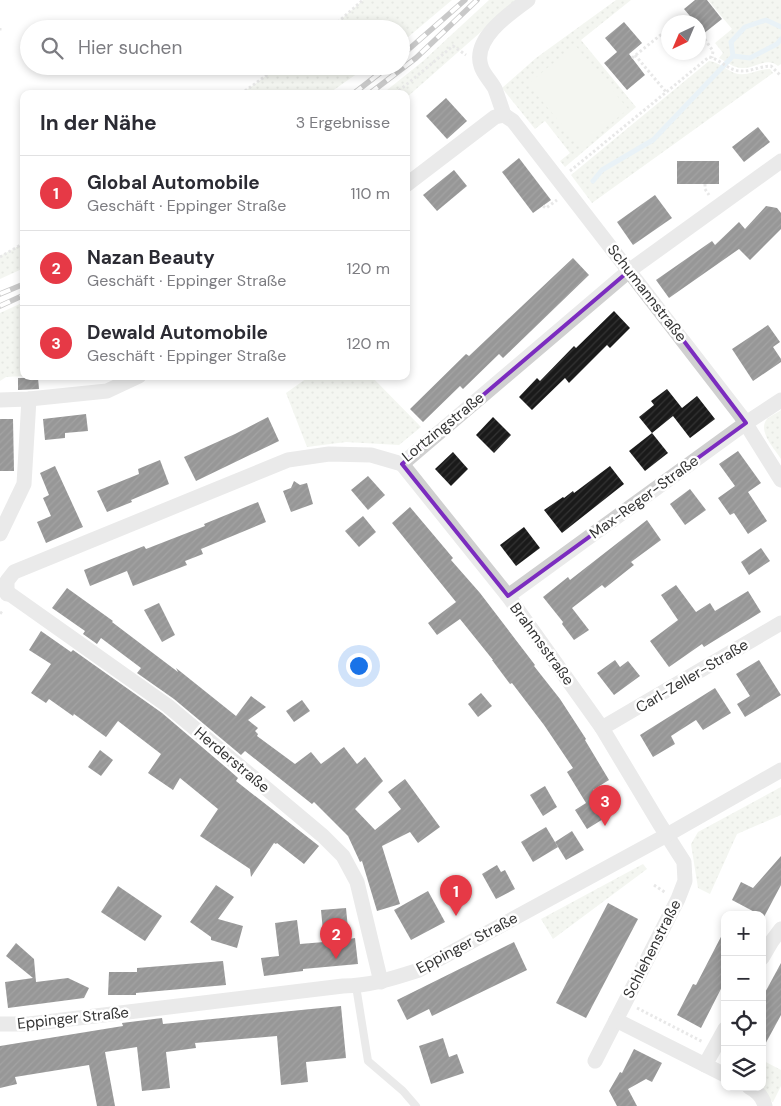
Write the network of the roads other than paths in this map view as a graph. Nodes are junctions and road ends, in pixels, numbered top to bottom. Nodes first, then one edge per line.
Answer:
1 (528, 0) edge
2 (504, 115) junction
3 (781, 161) edge
4 (410, 181) edge
5 (630, 270) junction
6 (131, 380) edge
7 (29, 399) junction
8 (0, 400) edge
9 (781, 400) edge
10 (746, 423) junction
11 (402, 464) junction
12 (781, 480) edge
13 (0, 534) edge
14 (508, 596) junction
15 (2, 602) edge
16 (781, 623) edge
17 (602, 728) junction
18 (781, 770) edge
19 (667, 835) junction
20 (781, 929) edge
21 (763, 956) edge
22 (381, 982) junction
23 (356, 986) junction
24 (616, 1020) junction
25 (0, 1024) edge
26 (721, 1037) edge
27 (595, 1061) dead end
28 (705, 1065) junction
29 (721, 1073) edge
30 (755, 1091) edge
31 (416, 1106) edge
32 (766, 1106) edge

1 - 2 street
2 - 4 street
2 - 5 street, Schumannstraße
3 - 5 street, Lortzingstraße
5 - 10 street, Schumannstraße
5 - 11 street, Lortzingstraße
6 - 7 street
7 - 8 street
7 - 13 street
9 - 10 street, Max-Reger-Straße
10 - 12 street, Schumannstraße
10 - 14 street, Max-Reger-Straße
11 - 14 street, Brahmsstraße
11 - 15 street, Lortzingstraße
14 - 17 street, Brahmsstraße
15 - 22 street, Herderstraße
16 - 17 street, Carl-Zeller-Straße
17 - 19 street, Brahmsstraße
18 - 19 street, Eppinger Straße
19 - 22 street, Eppinger Straße
19 - 24 street, Schlehenstraße
20 - 21 street
22 - 23 street, Eppinger Straße
23 - 25 street, Eppinger Straße
23 - 31 lane
24 - 27 street, Schlehenstraße
24 - 28 street
26 - 28 street
28 - 29 street
30 - 32 street

